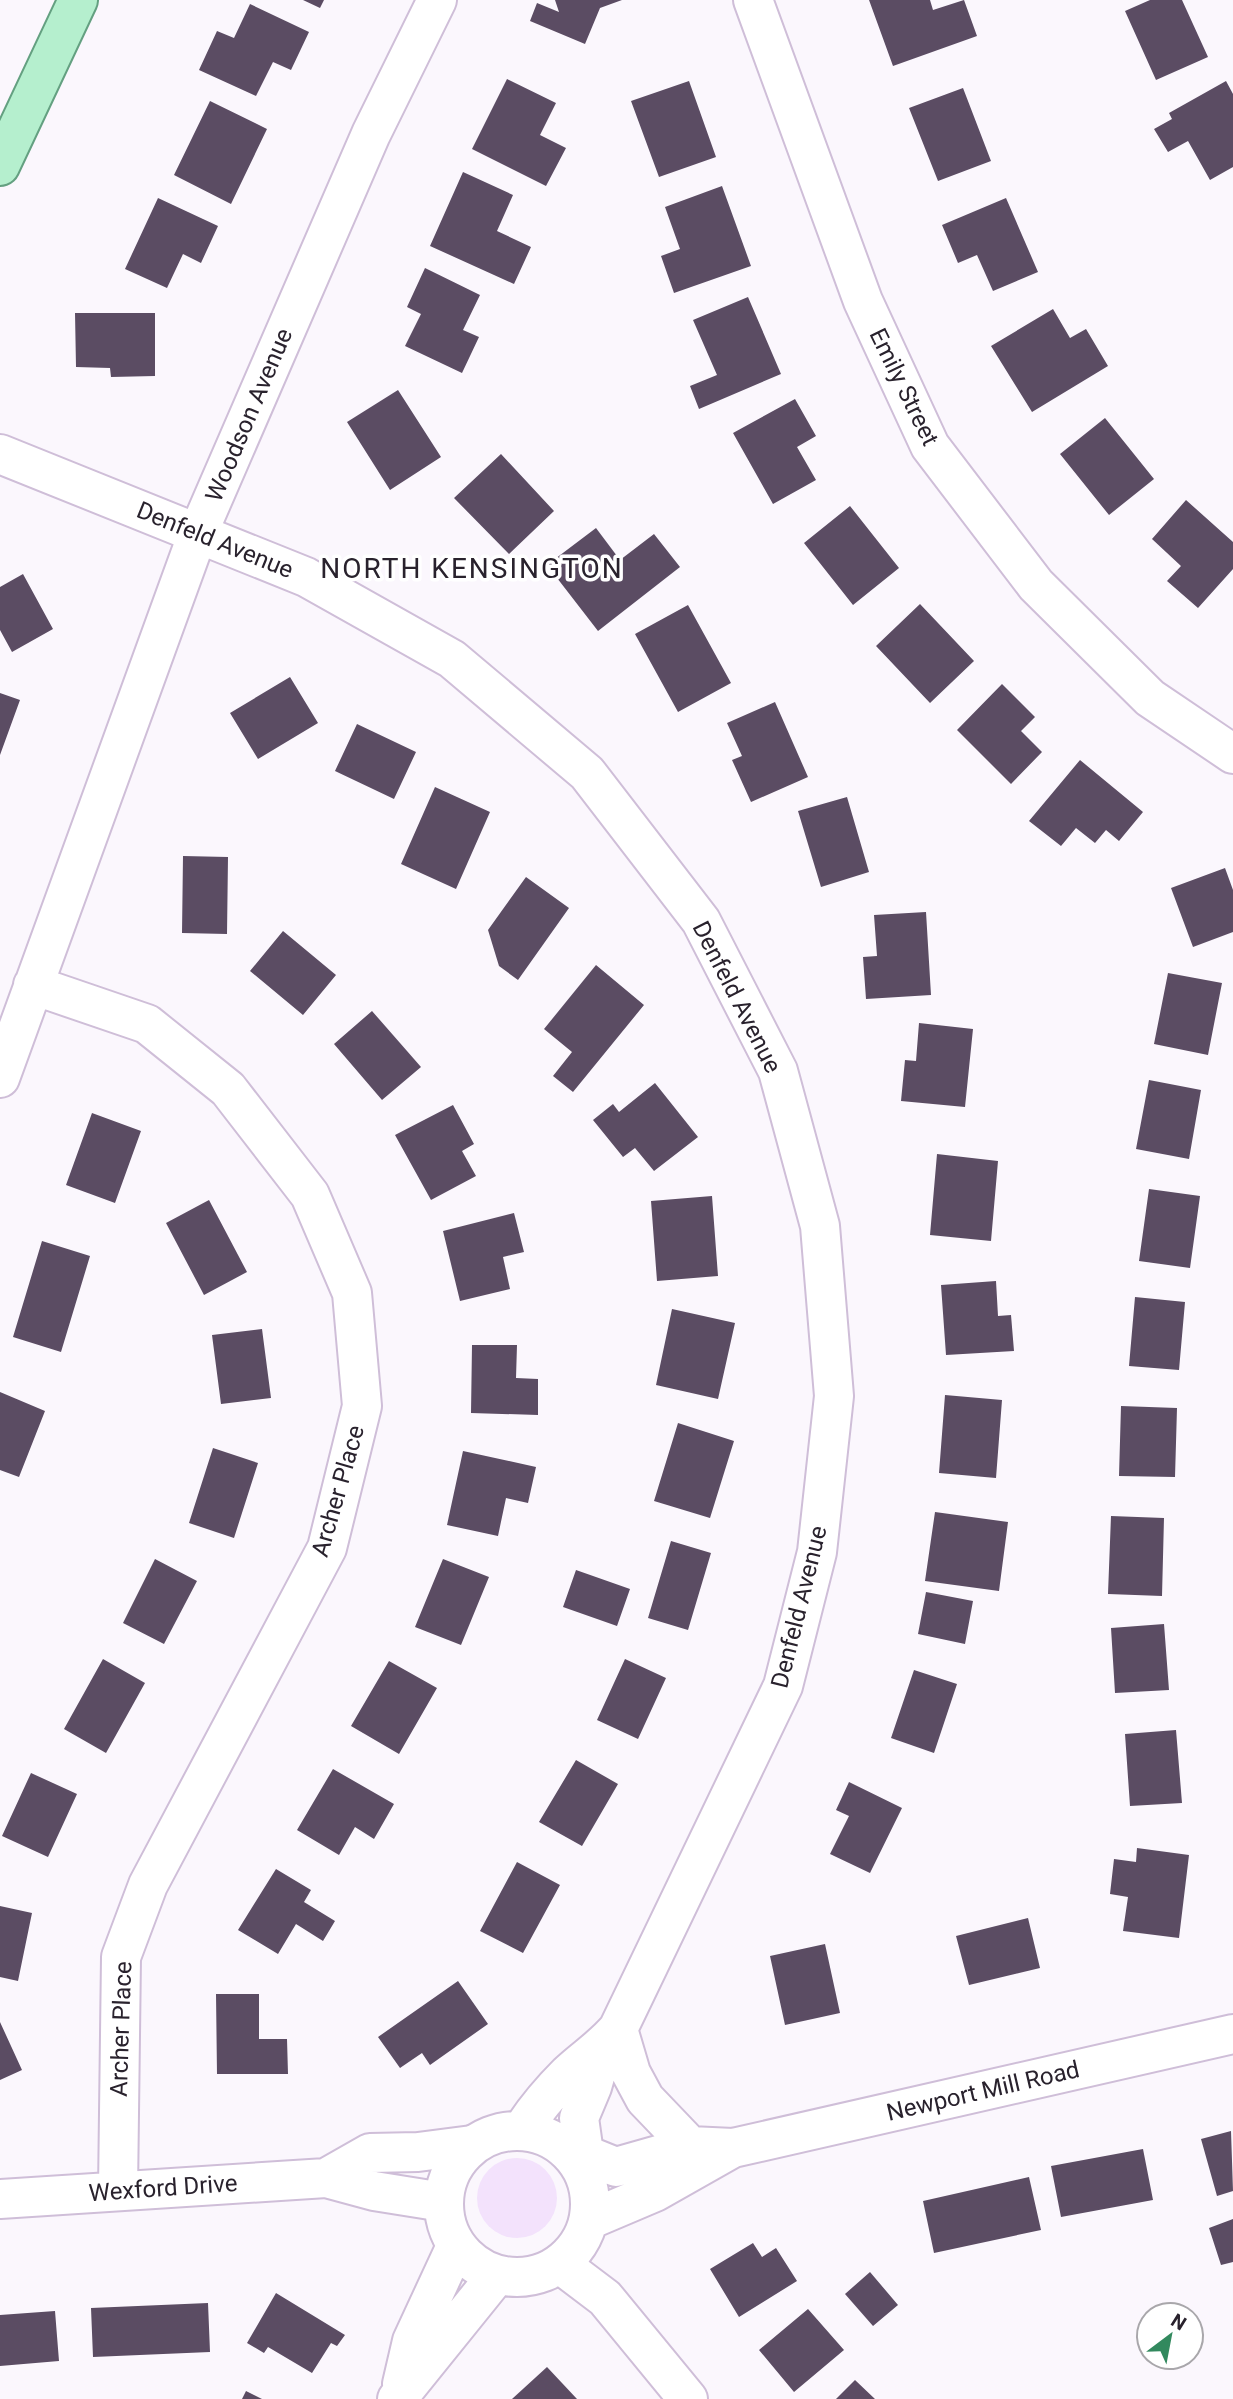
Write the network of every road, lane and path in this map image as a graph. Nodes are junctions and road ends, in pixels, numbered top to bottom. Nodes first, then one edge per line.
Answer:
1 (78, 0) edge
2 (437, 0) edge
3 (752, 0) edge
4 (0, 166) edge
5 (0, 454) edge
6 (198, 533) junction
7 (1233, 754) edge
8 (33, 985) junction
9 (0, 1078) edge
10 (1233, 2034) edge
11 (611, 2037) junction
12 (522, 2130) junction
13 (472, 2145) junction
14 (690, 2146) junction
15 (733, 2148) junction
16 (578, 2161) junction
17 (326, 2178) junction
18 (118, 2191) junction
19 (0, 2199) edge
20 (443, 2202) junction
21 (589, 2221) junction
22 (456, 2246) junction
23 (560, 2264) junction
24 (497, 2275) junction
25 (399, 2396) edge
26 (688, 2399) edge

1 - 4 main road
2 - 6 street, Woodson Avenue
3 - 7 street, Emily Street
5 - 6 street, Denfeld Avenue
6 - 8 street, Woodson Avenue
6 - 11 street, Denfeld Avenue
8 - 9 street, Woodson Avenue
8 - 18 street, Archer Place
10 - 15 street, Newport Mill Road
11 - 12 street, Denfeld Avenue
11 - 14 street
11 - 16 street, Denfeld Avenue
12 - 13 street
12 - 16 street
13 - 17 street, Wexford Drive
13 - 20 street
14 - 15 street, Newport Mill Road
14 - 16 street, Newport Mill Road
15 - 21 street, Newport Mill Road
16 - 21 street
17 - 18 street, Wexford Drive
17 - 20 street, Wexford Drive
18 - 19 street, Wexford Drive
20 - 22 street
21 - 23 street
22 - 24 street
22 - 25 street
23 - 24 street
23 - 26 street
24 - 25 street

